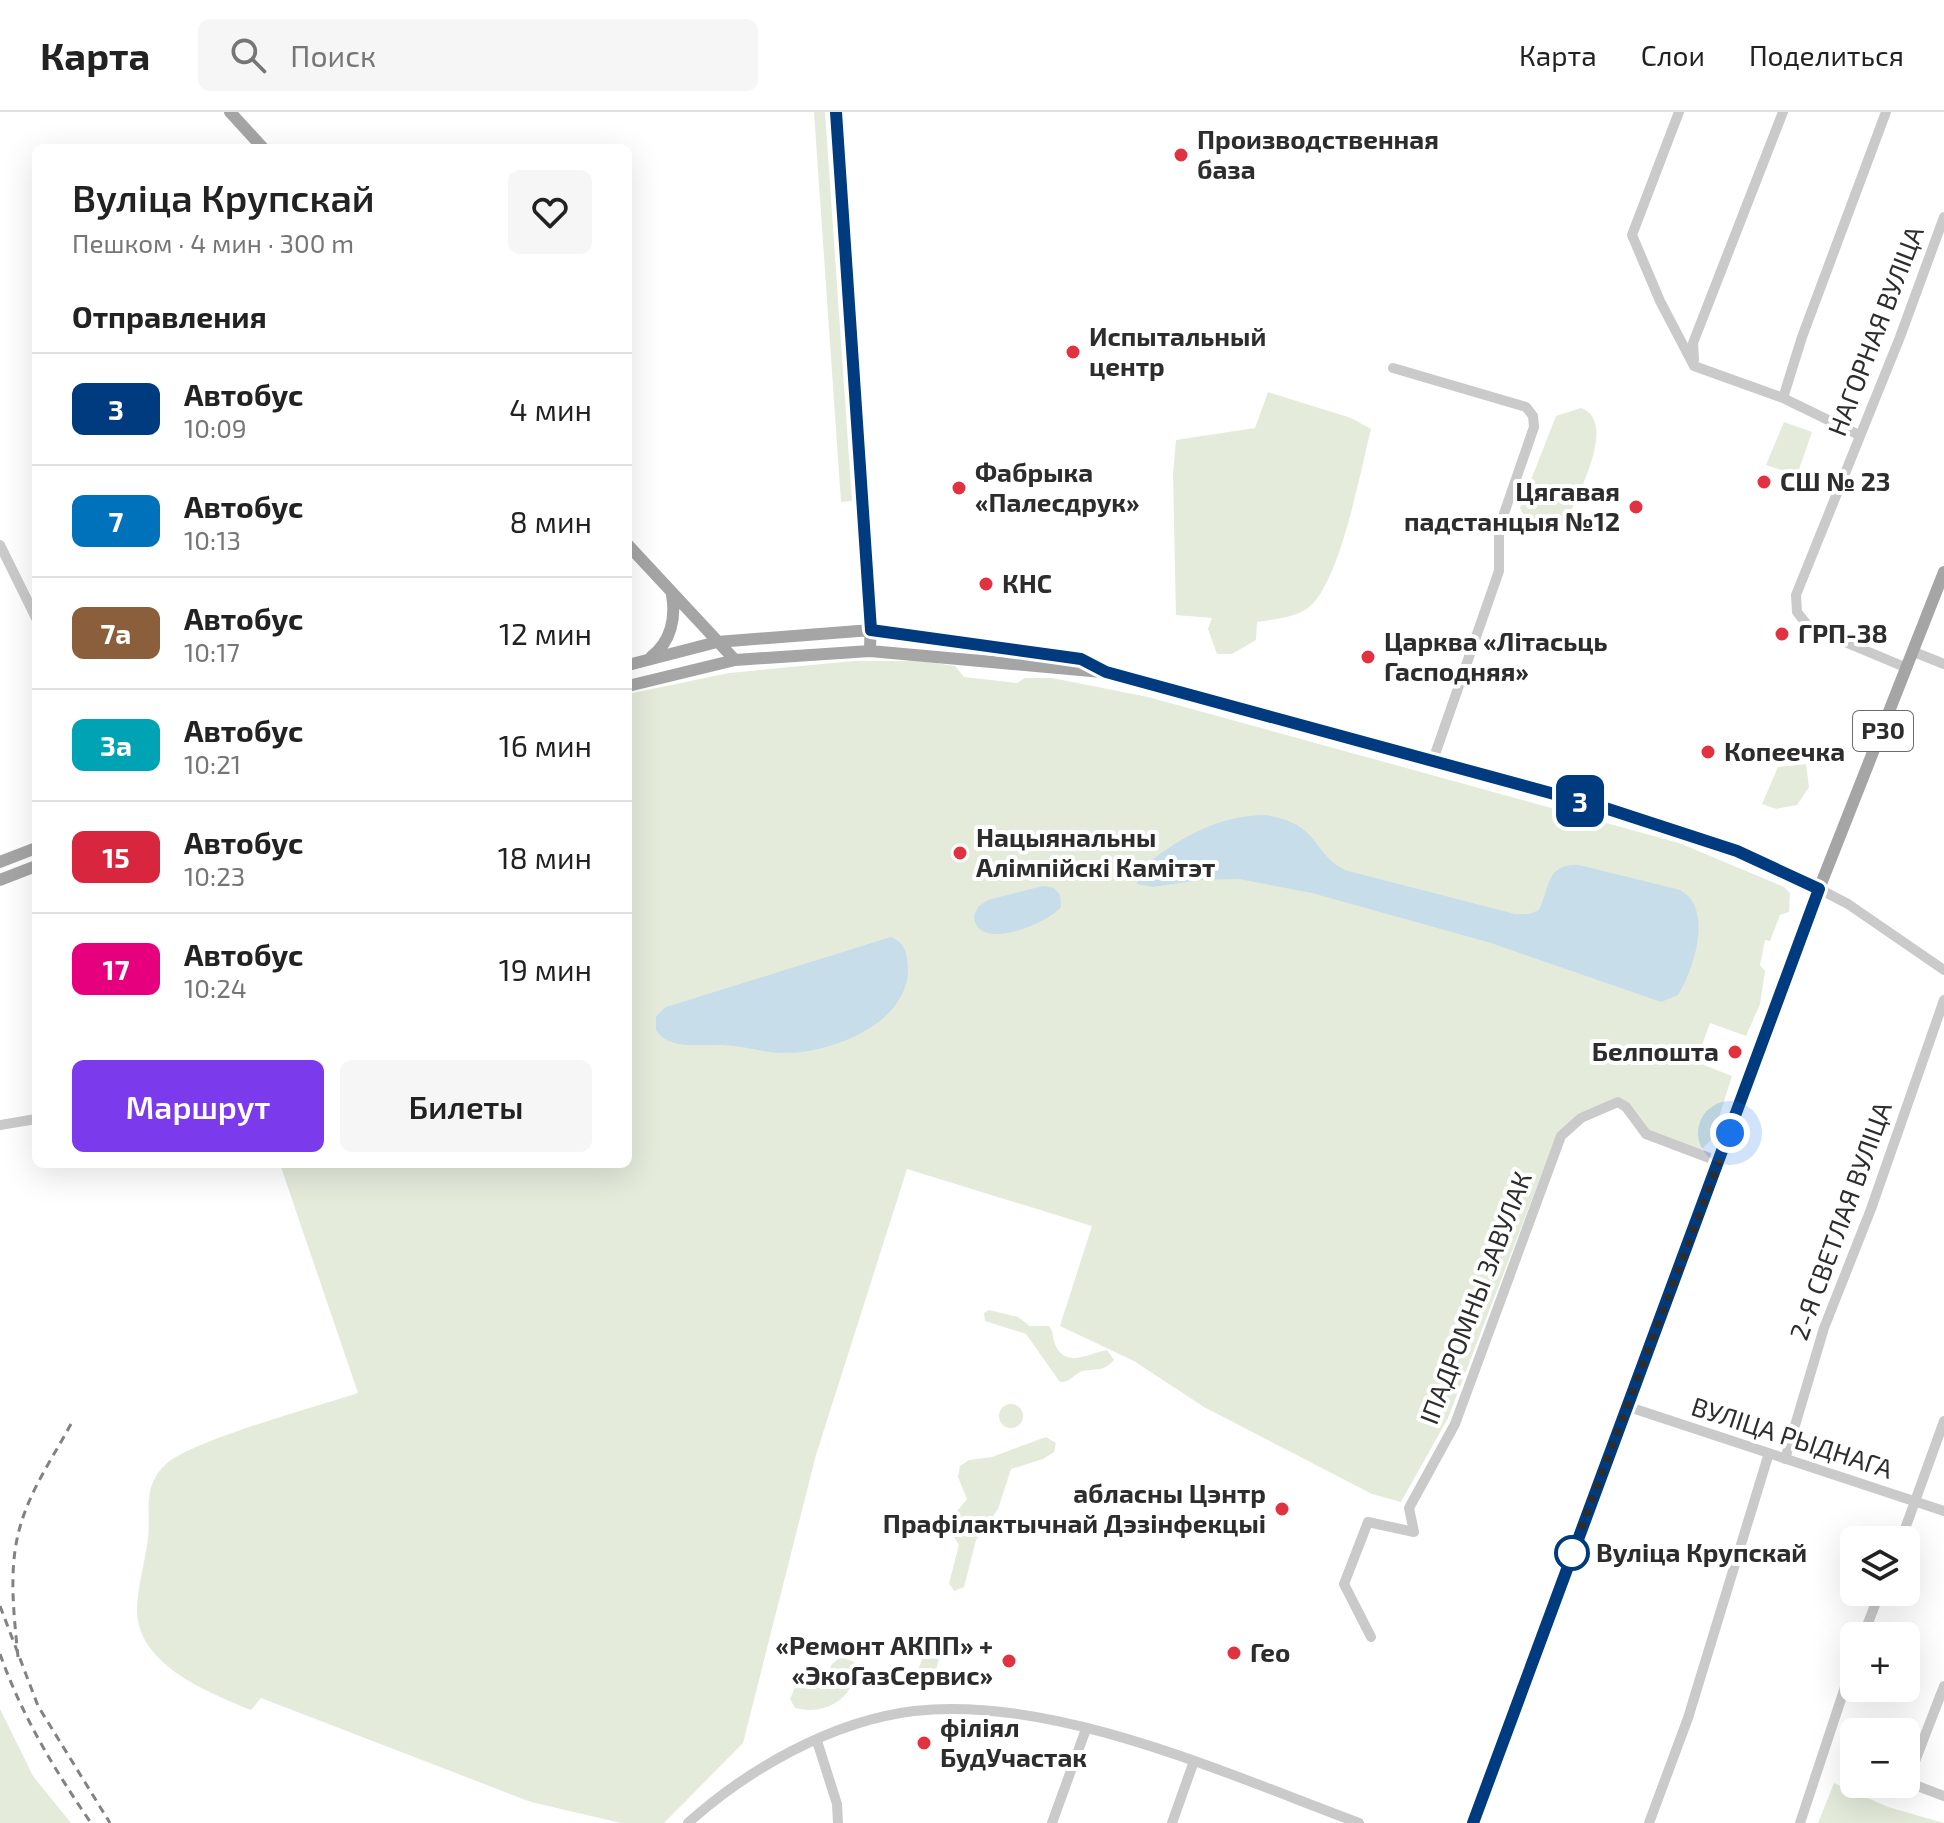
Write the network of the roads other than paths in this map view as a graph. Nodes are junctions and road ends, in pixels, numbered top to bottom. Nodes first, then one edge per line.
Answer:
1 (230, 112) edge
2 (836, 112) edge
3 (1679, 112) edge
4 (1783, 112) edge
5 (1886, 112) edge
6 (259, 144) edge
7 (1944, 217) edge
8 (1694, 366) junction
9 (1393, 368) dead end
10 (1783, 398) junction
11 (1859, 435) junction
12 (0, 545) edge
13 (632, 549) edge
14 (1944, 572) edge
15 (671, 592) junction
16 (32, 610) edge
17 (871, 630) junction
18 (717, 642) junction
19 (870, 651) junction
20 (1914, 652) junction
21 (647, 660) junction
22 (735, 660) junction
23 (632, 664) edge
24 (1944, 664) edge
25 (1907, 668) junction
26 (1106, 672) junction
27 (632, 685) edge
28 (1433, 760) junction
29 (32, 850) edge
30 (0, 862) edge
31 (32, 868) edge
32 (0, 880) edge
33 (1819, 889) junction
34 (1944, 970) edge
35 (1944, 1000) edge
36 (32, 1120) edge
37 (0, 1125) edge
38 (1720, 1162) junction
39 (1626, 1406) junction
40 (1944, 1421) edge
41 (1769, 1453) junction
42 (1785, 1459) junction
43 (1916, 1502) junction
44 (1944, 1511) edge
45 (1907, 1526) edge
46 (1371, 1637) dead end
47 (1944, 1686) edge
48 (1840, 1702) edge
49 (1086, 1729) junction
50 (817, 1741) junction
51 (1920, 1748) edge
52 (1194, 1761) junction
53 (1920, 1787) edge
54 (1944, 1796) edge
55 (688, 1823) edge
56 (838, 1823) edge
57 (1052, 1823) edge
58 (1172, 1823) edge
59 (1359, 1823) edge
60 (1473, 1823) edge
61 (1649, 1823) edge
62 (1800, 1823) edge

1 - 6 main road
2 - 17 main road
3 - 8 street
4 - 8 street
5 - 10 street
7 - 11 street, НАГОРНАЯ ВУЛІЦА
8 - 10 street
9 - 28 street
10 - 11 street
11 - 25 street, НАГОРНАЯ ВУЛІЦА
12 - 16 street
13 - 15 main road
14 - 20 main road, Р30
15 - 18 main road
15 - 21 main road
17 - 18 main road
17 - 19 main road
17 - 26 main road
18 - 21 main road
18 - 22 main road
19 - 22 main road
19 - 26 main road
20 - 24 street
20 - 25 main road, Р30
21 - 23 main road
22 - 27 main road
25 - 33 main road, Р30
26 - 28 main road
28 - 33 main road
29 - 30 main road
31 - 32 main road
33 - 34 street
33 - 38 main road, Р30
35 - 42 street, 2-Я СВЕТЛАЯ ВУЛІЦА
36 - 37 street
38 - 39 main road, Р30
38 - 46 street, ІПАДРОМНЫ ЗАВУЛАК
39 - 41 street, ВУЛІЦА РЫДНАГА
39 - 60 main road, Р30
40 - 43 street
41 - 42 street, ВУЛІЦА РЫДНАГА
41 - 61 street
42 - 43 street, ВУЛІЦА РЫДНАГА
43 - 44 street, ВУЛІЦА РЫДНАГА
43 - 45 street
47 - 51 street
48 - 62 street
49 - 50 street
49 - 52 street
49 - 57 street
50 - 55 street
50 - 56 street
52 - 58 street
52 - 59 street
53 - 54 street

